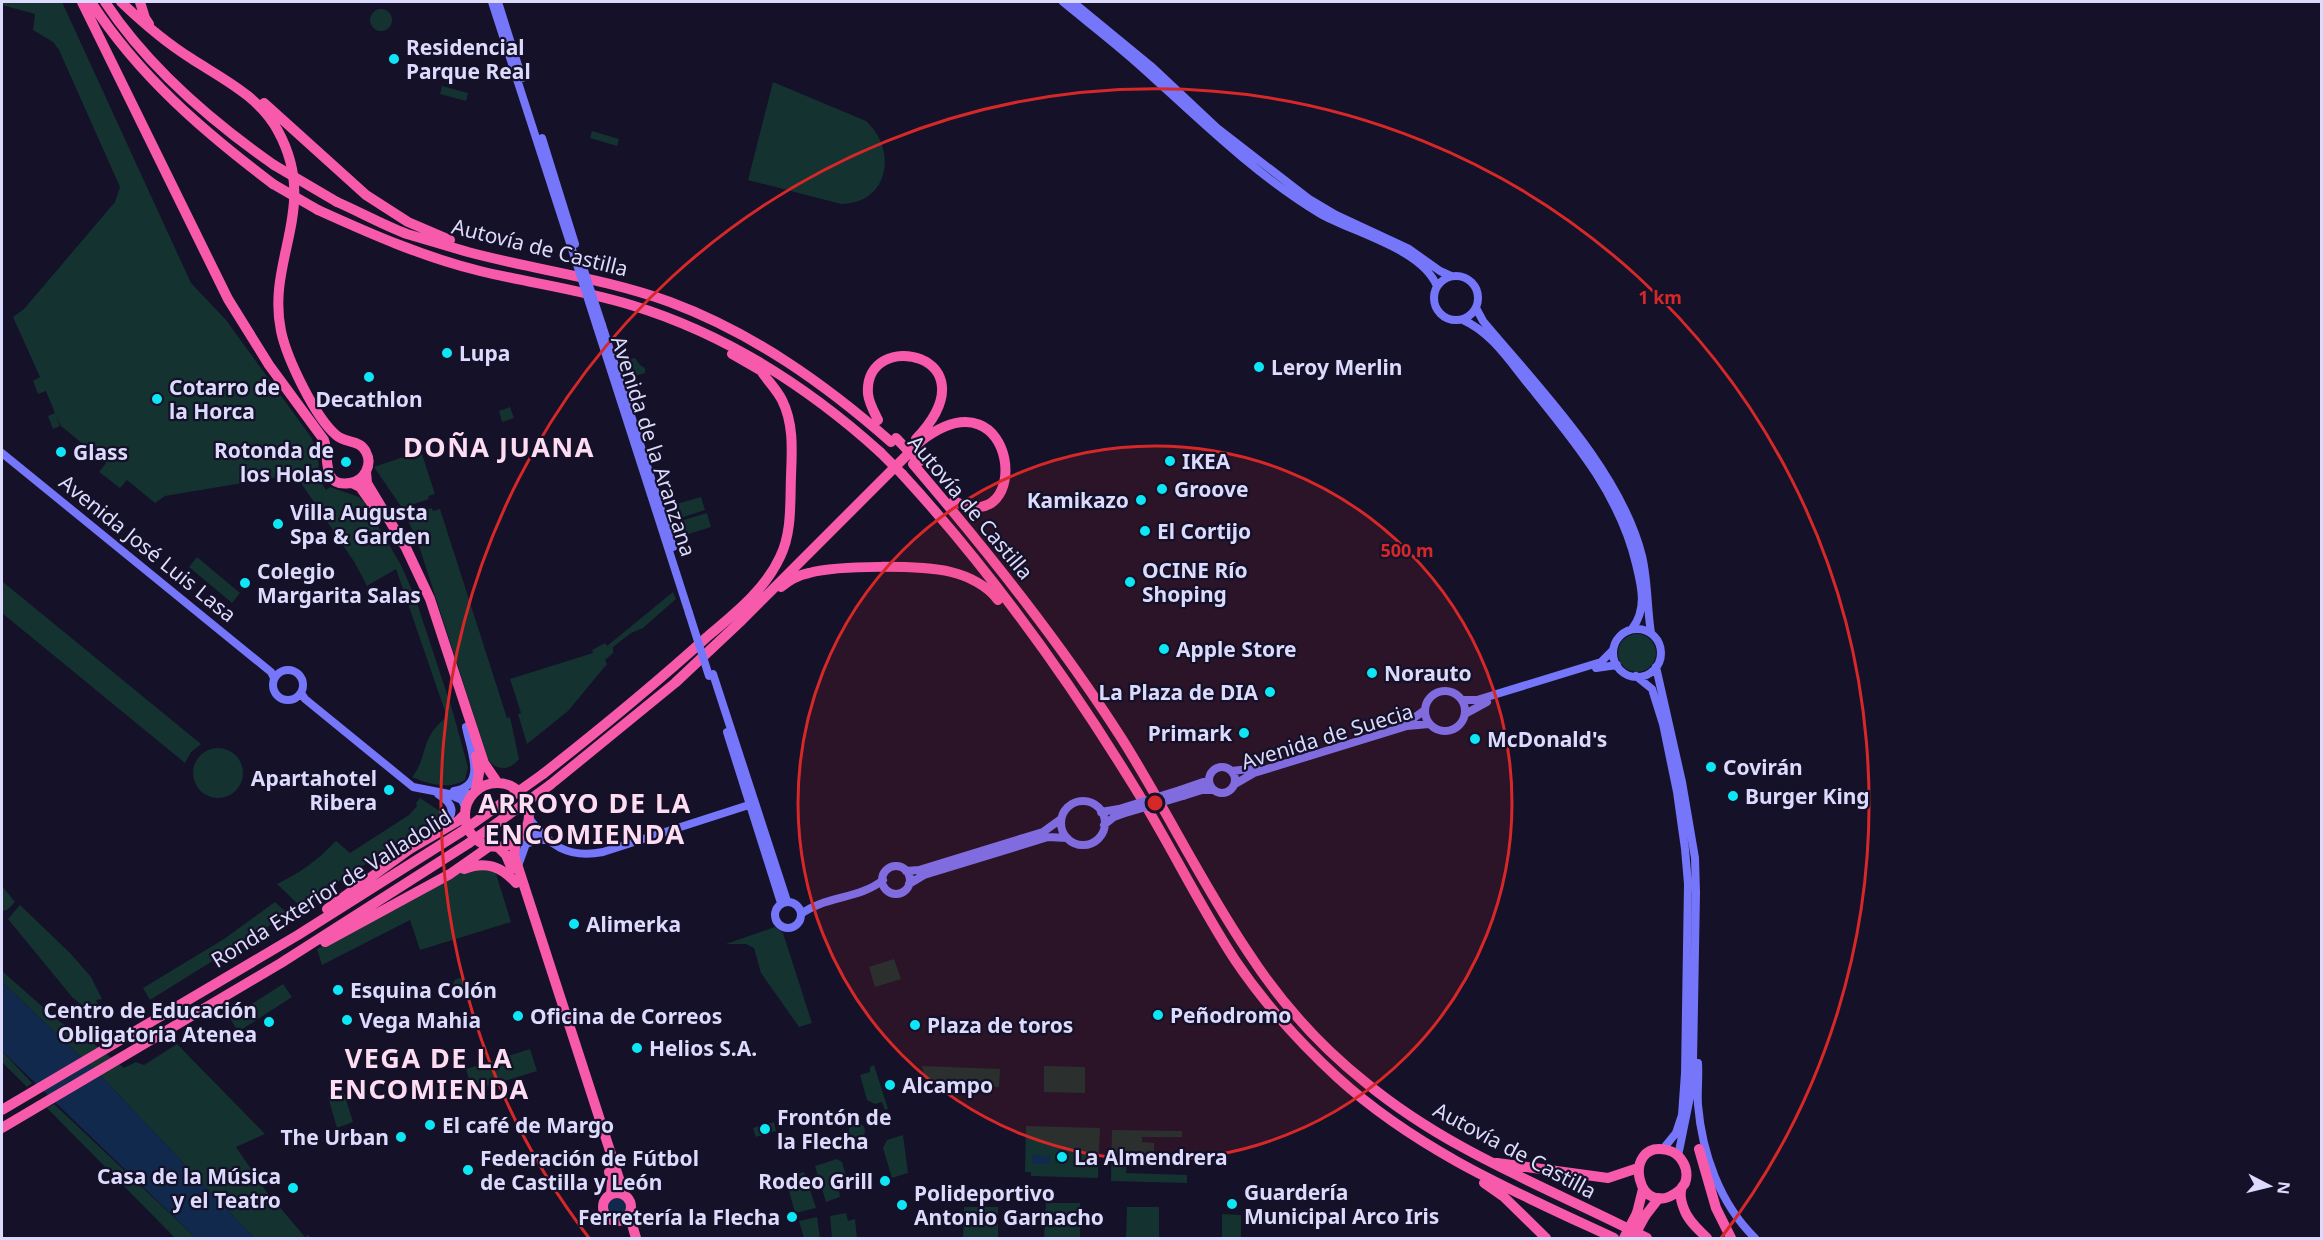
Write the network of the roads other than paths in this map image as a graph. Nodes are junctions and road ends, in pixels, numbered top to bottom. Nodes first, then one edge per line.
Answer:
1 (78, 2) edge
2 (82, 2) edge
3 (91, 2) edge
4 (105, 2) edge
5 (121, 2) edge
6 (140, 2) edge
7 (492, 2) edge
8 (498, 2) edge
9 (1063, 2) edge
10 (1073, 2) edge
11 (100, 36) junction
12 (159, 36) junction
13 (215, 72) junction
14 (573, 246) junction
15 (531, 266) junction
16 (479, 271) junction
17 (1451, 276) junction
18 (1437, 286) junction
19 (1476, 308) junction
20 (1463, 320) junction
21 (740, 334) junction
22 (761, 371) junction
23 (878, 420) junction
24 (345, 440) junction
25 (893, 440) junction
26 (2, 453) edge
27 (327, 453) junction
28 (877, 454) junction
29 (916, 463) junction
30 (366, 472) junction
31 (899, 476) junction
32 (352, 483) junction
33 (954, 501) junction
34 (993, 592) junction
35 (745, 603) junction
36 (742, 620) junction
37 (1632, 629) junction
38 (1651, 633) junction
39 (1613, 650) junction
40 (1617, 665) junction
41 (1656, 667) junction
42 (275, 674) junction
43 (1636, 676) junction
44 (301, 697) junction
45 (1462, 700) junction
46 (1103, 710) junction
47 (1425, 710) junction
48 (1465, 714) junction
49 (1429, 724) junction
50 (466, 727) junction
51 (1232, 771) junction
52 (1209, 780) junction
53 (497, 782) junction
54 (1235, 784) junction
55 (1213, 790) junction
56 (437, 792) junction
57 (474, 792) junction
58 (1181, 793) junction
59 (449, 794) junction
60 (1139, 794) junction
61 (752, 803) junction
62 (465, 811) junction
63 (1101, 812) junction
64 (1120, 812) junction
65 (529, 818) junction
66 (1062, 819) junction
67 (1104, 825) junction
68 (441, 829) junction
69 (540, 834) junction
70 (519, 837) junction
71 (1067, 838) junction
72 (549, 840) junction
73 (494, 847) junction
74 (518, 867) junction
75 (906, 871) junction
76 (450, 874) junction
77 (883, 880) junction
78 (516, 883) junction
79 (909, 884) junction
80 (873, 888) junction
81 (886, 890) junction
82 (784, 902) junction
83 (800, 911) junction
84 (312, 923) junction
85 (318, 942) junction
86 (1695, 1041) junction
87 (1694, 1062) junction
88 (2, 1110) edge
89 (2, 1128) edge
90 (1459, 1147) junction
91 (1663, 1149) junction
92 (1699, 1149) joint
93 (1678, 1155) junction
94 (1449, 1158) junction
95 (1638, 1168) junction
96 (1643, 1189) junction
97 (1681, 1189) junction
98 (610, 1194) junction
99 (624, 1194) junction
100 (1659, 1198) junction
101 (629, 1214) junction
102 (1641, 1214) junction
103 (618, 1221) junction
104 (631, 1239) edge
105 (636, 1239) edge
106 (1546, 1239) edge
107 (1614, 1239) edge
108 (1624, 1239) edge
109 (1633, 1239) edge
110 (1647, 1239) edge
111 (1707, 1239) edge
112 (1731, 1239) edge
113 (1755, 1239) edge

1 - 11 highway
2 - 11 highway
3 - 16 highway, Autovía de Castilla, bridge
4 - 15 highway, Autovía de Castilla, bridge
5 - 12 highway
6 - 12 highway
7 - 14 street, Avenida de la Aranzana
8 - 14 street, Avenida de la Aranzana
9 - 18 street
10 - 17 street
11 - 27 highway
12 - 13 highway
13 - 15 highway
13 - 24 highway
14 - 61 street, Avenida de la Aranzana, bridge
15 - 21 highway, Autovía de Castilla
16 - 22 highway
16 - 28 highway, Autovía de Castilla
17 - 18 street
17 - 19 street
18 - 20 street
19 - 20 street
19 - 38 street
20 - 37 street
21 - 23 highway
21 - 25 highway, Autovía de Castilla
22 - 28 highway
22 - 35 highway
23 - 25 highway
23 - 35 highway
24 - 27 highway
24 - 30 highway
25 - 29 highway, Autovía de Castilla
26 - 42 street, Avenida José Luis Lasa
27 - 32 highway
28 - 31 highway, Autovía de Castilla, bridge
29 - 33 highway
29 - 46 highway, Autovía de Castilla
30 - 32 highway
30 - 53 highway
31 - 34 highway
31 - 60 highway, Autovía de Castilla
32 - 50 highway
33 - 36 highway
33 - 46 highway
34 - 36 highway
34 - 60 highway
35 - 84 highway, Ronda Exterior de Valladolid, bridge
36 - 85 highway, Ronda Exterior de Valladolid, bridge
37 - 38 street
37 - 39 street
38 - 41 street
39 - 40 street
39 - 45 street
40 - 43 street
40 - 48 street
41 - 43 street
41 - 86 street
42 - 44 street
42 - 44 street
43 - 91 street
44 - 56 street
45 - 47 street
45 - 48 street
46 - 90 highway, Autovía de Castilla
47 - 49 street
47 - 51 street, Avenida de Suecia
48 - 49 street
49 - 54 street, Avenida de Suecia
50 - 56 street
50 - 57 highway
51 - 52 street
51 - 54 street
52 - 55 street
52 - 58 street
53 - 57 highway
53 - 65 highway
54 - 55 street
55 - 58 street
56 - 59 street
56 - 68 street
57 - 59 street
57 - 62 highway
58 - 64 street, bridge
59 - 62 street
60 - 94 highway, Autovía de Castilla
61 - 72 street
61 - 82 street, Avenida de la Aranzana
62 - 68 highway
62 - 73 highway
63 - 64 street
63 - 66 street
63 - 67 street
64 - 67 street
65 - 69 street
65 - 70 highway
66 - 71 street
66 - 75 street
67 - 71 street
68 - 84 highway
69 - 70 street
69 - 72 street
70 - 73 highway
70 - 74 highway
71 - 79 street
72 - 74 street
73 - 76 highway
73 - 78 highway
74 - 99 highway
75 - 77 street
75 - 79 street
76 - 78 highway
76 - 85 highway
77 - 80 street
77 - 81 street
78 - 98 highway
79 - 81 street
80 - 81 street
80 - 83 street
82 - 83 street
82 - 83 street
84 - 88 highway, Ronda Exterior de Valladolid
85 - 89 highway, Ronda Exterior de Valladolid
86 - 87 street
86 - 113 street
87 - 92 street
87 - 93 street
90 - 95 highway
90 - 110 highway, Autovía de Castilla
91 - 93 highway
91 - 95 highway
92 - 112 highway
93 - 97 highway
94 - 106 highway
94 - 107 highway, Autovía de Castilla
95 - 96 highway
96 - 100 highway
96 - 102 highway
97 - 100 highway
97 - 111 highway
98 - 99 highway
98 - 103 highway
99 - 101 highway
100 - 102 highway
101 - 103 highway
101 - 105 highway
102 - 108 highway, bridge
102 - 109 highway, bridge
103 - 104 highway

